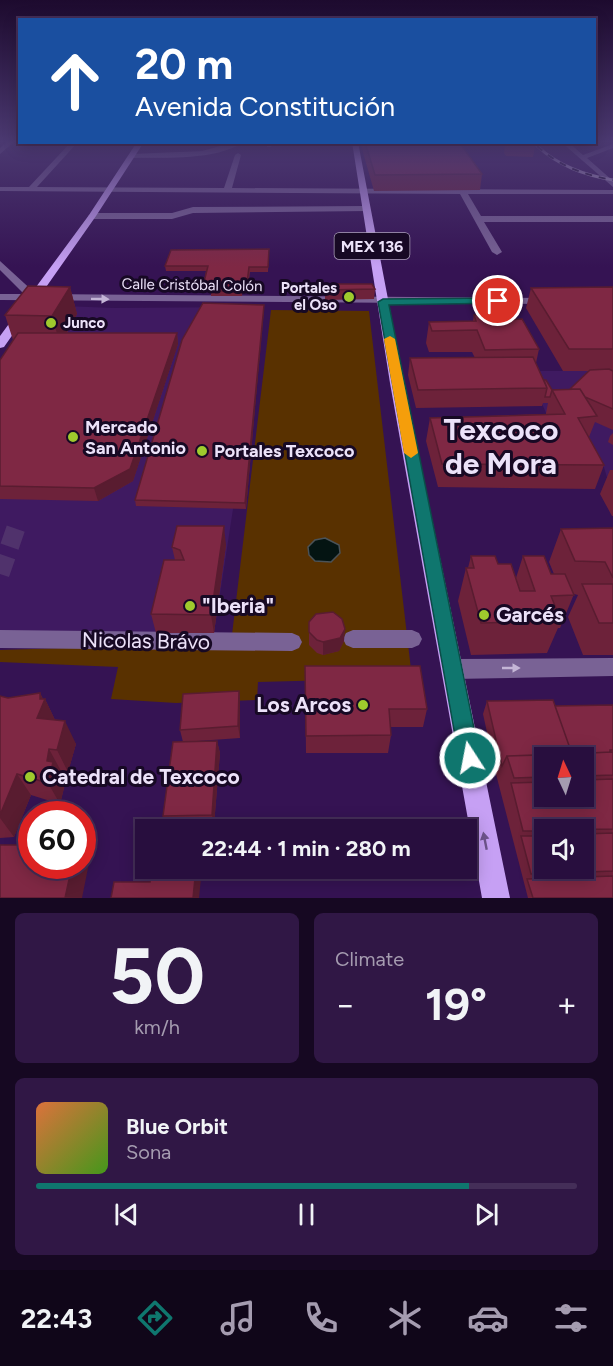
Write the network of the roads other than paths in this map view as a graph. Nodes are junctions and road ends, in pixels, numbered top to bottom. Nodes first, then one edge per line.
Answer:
1 (37, 183) edge
2 (115, 183) edge
3 (230, 183) edge
4 (361, 183) edge
5 (0, 189) edge
6 (31, 189) junction
7 (228, 189) junction
8 (110, 190) junction
9 (362, 191) junction
10 (463, 192) junction
11 (613, 192) edge
12 (365, 209) junction
13 (92, 216) junction
14 (478, 219) junction
15 (613, 219) edge
16 (497, 252) dead end
17 (0, 264) edge
18 (0, 297) edge
19 (34, 298) junction
20 (555, 301) edge
21 (383, 302) junction
22 (0, 344) edge
23 (0, 639) edge
24 (353, 639) dead end
25 (412, 639) dead end
26 (292, 642) dead end
27 (613, 667) edge
28 (453, 669) junction
29 (496, 898) edge

1 - 6 street
2 - 8 main road
3 - 7 street
4 - 9 main road, MEX 136
5 - 6 street
6 - 8 street
7 - 8 street
7 - 9 street
8 - 13 main road
9 - 10 street
9 - 12 main road, MEX 136
10 - 11 street
10 - 14 street
12 - 13 street
12 - 21 main road, MEX 136
13 - 19 main road
14 - 15 street
14 - 16 street
17 - 19 street
18 - 19 street, Calle Cristóbal Colón
19 -> 21 street, Calle Cristóbal Colón
19 - 22 main road
20 - 21 street, Calle Cristóbal Colón
21 - 28 main road, MEX 136
23 - 26 street, Nicolas Brávo
24 - 25 street
28 -> 27 street
29 -> 28 main road, MEX 136

